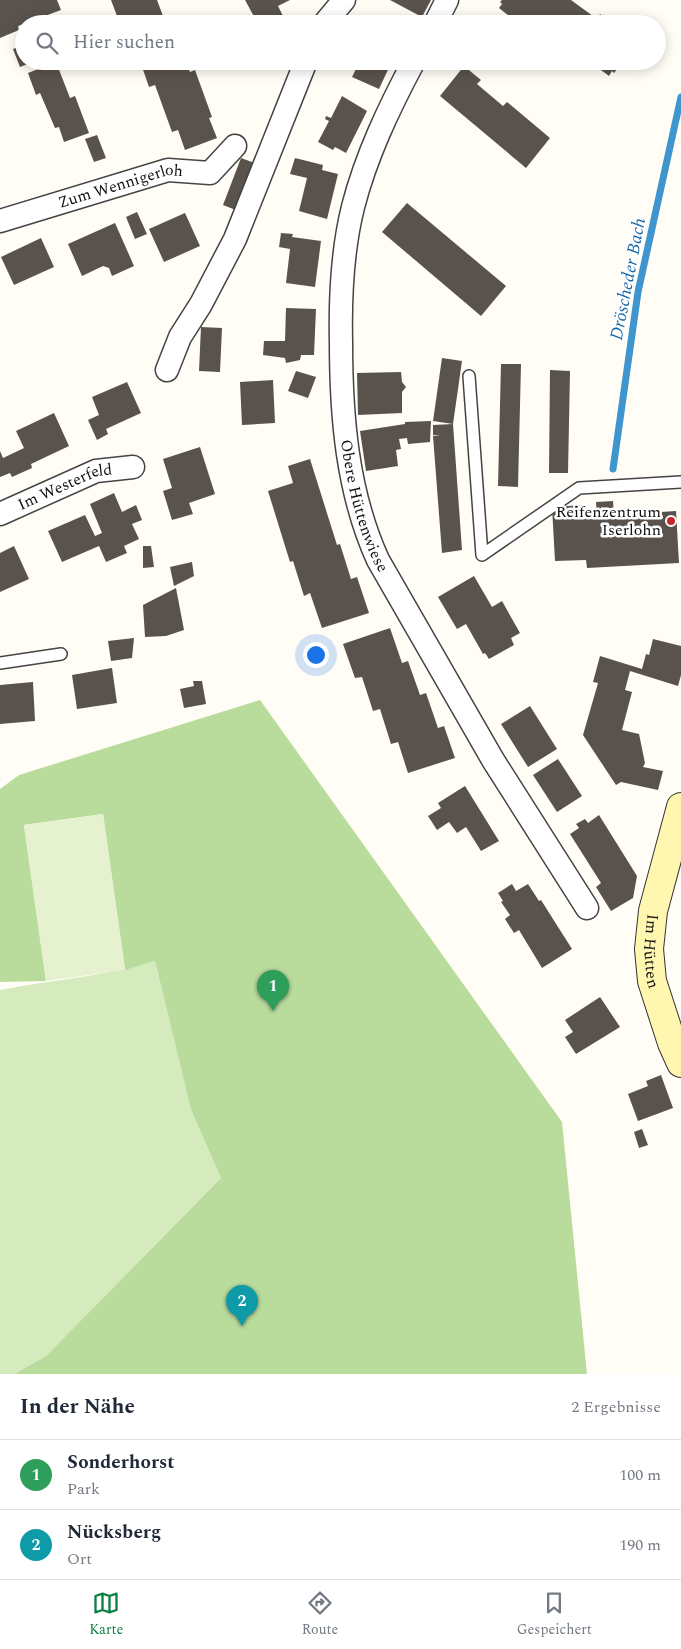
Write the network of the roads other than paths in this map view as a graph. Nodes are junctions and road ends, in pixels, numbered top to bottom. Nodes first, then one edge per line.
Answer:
1 (344, 0) edge
2 (447, 0) edge
3 (332, 15) edge
4 (440, 15) edge
5 (302, 70) edge
6 (410, 70) edge
7 (235, 146) dead end
8 (0, 221) edge
9 (168, 370) dead end
10 (470, 376) dead end
11 (133, 466) dead end
12 (681, 482) edge
13 (0, 514) edge
14 (61, 654) dead end
15 (0, 663) edge
16 (681, 807) edge
17 (587, 908) dead end
18 (681, 1063) edge

1 - 3 street
2 - 4 street
5 - 9 street
6 - 17 street, Obere Hüttenwiese
7 - 8 street, Zum Wennigerloh
10 - 12 lane
11 - 13 street, Im Westerfeld
14 - 15 lane
16 - 18 street, Im Hütten

